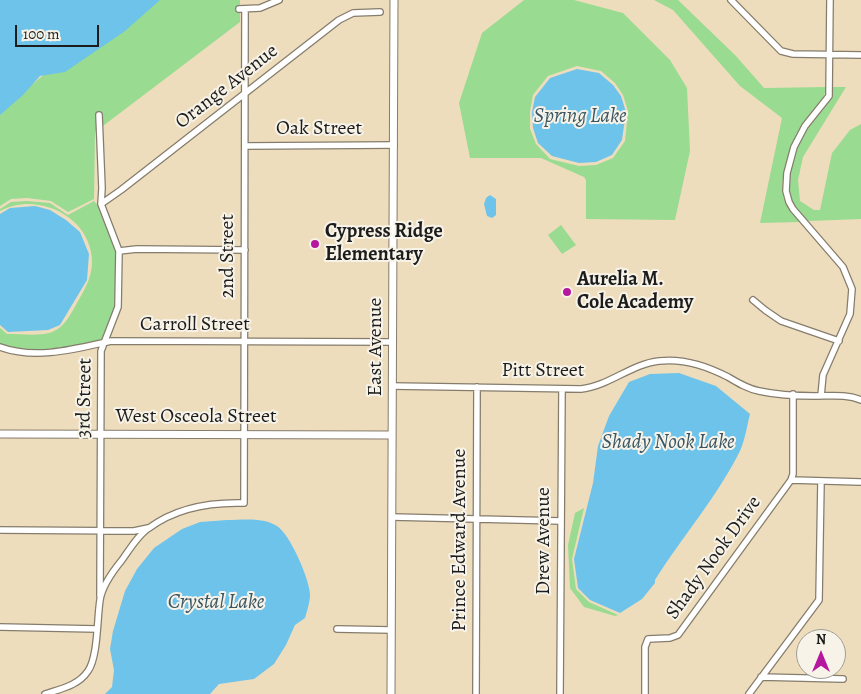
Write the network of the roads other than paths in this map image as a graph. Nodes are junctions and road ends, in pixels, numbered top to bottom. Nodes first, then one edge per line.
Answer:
1 (279, 0) edge
2 (394, 0) edge
3 (731, 0) edge
4 (830, 0) edge
5 (380, 12) dead end
6 (830, 54) junction
7 (861, 55) edge
8 (245, 94) junction
9 (99, 115) dead end
10 (394, 145) junction
11 (245, 146) junction
12 (101, 204) junction
13 (245, 250) junction
14 (119, 251) junction
15 (753, 300) dead end
16 (839, 341) junction
17 (245, 342) junction
18 (392, 342) junction
19 (104, 343) junction
20 (0, 347) edge
21 (392, 386) junction
22 (477, 387) junction
23 (562, 389) junction
24 (793, 394) junction
25 (821, 396) junction
26 (861, 400) edge
27 (101, 433) junction
28 (0, 434) edge
29 (244, 434) junction
30 (392, 435) junction
31 (791, 480) junction
32 (821, 481) junction
33 (861, 482) edge
34 (392, 517) junction
35 (476, 519) junction
36 (561, 520) junction
37 (148, 528) junction
38 (0, 530) edge
39 (100, 531) junction
40 (100, 598) junction
41 (0, 628) edge
42 (97, 629) junction
43 (337, 629) dead end
44 (391, 630) junction
45 (761, 678) junction
46 (796, 678) edge
47 (45, 694) edge
48 (391, 694) edge
49 (476, 694) edge
50 (560, 694) edge
51 (645, 694) edge
52 (749, 694) edge

1 - 8 street, 2nd Street
2 - 10 street, East Avenue
3 - 6 street
4 - 6 street
5 - 8 street, Orange Avenue
6 - 7 street
6 - 16 street
8 - 11 street, 2nd Street
8 - 12 street, Orange Avenue
9 - 12 street, 3rd Street
10 - 11 street, Oak Street
10 - 18 street, East Avenue
11 - 13 street, 2nd Street
12 - 14 street, 3rd Street
13 - 14 street
13 - 17 street, 2nd Street
14 - 19 street, 3rd Street
15 - 16 street
16 - 25 street
17 - 18 street, Carroll Street
17 - 19 street, Carroll Street
17 - 29 street, 2nd Street
18 - 21 street, East Avenue
19 - 20 street, Carroll Street
19 - 27 street, 3rd Street
21 - 22 street, Pitt Street
21 - 30 street, East Avenue
22 - 23 street, Pitt Street
22 - 35 street, Prince Edward Avenue
23 - 24 street, Pitt Street
23 - 36 street, Drew Avenue
24 - 25 street, Pitt Street
24 - 31 street
25 - 26 street, Pitt Street
27 - 28 street, West Osceola Street
27 - 29 street, West Osceola Street
27 - 39 street, 3rd Street
29 - 30 street, West Osceola Street
29 - 37 street, 2nd Street
30 - 34 street, East Avenue
31 - 32 street
31 - 51 street, Shady Nook Drive
32 - 33 street
32 - 45 street
34 - 35 street
34 - 44 street, East Avenue
35 - 36 street
35 - 49 street, Prince Edward Avenue
36 - 50 street, Drew Avenue
37 - 39 street
37 - 40 street
38 - 39 street
39 - 40 street, 3rd Street
40 - 42 street
41 - 42 street
42 - 47 street
43 - 44 street
44 - 48 street, East Avenue
45 - 46 street
45 - 52 street

